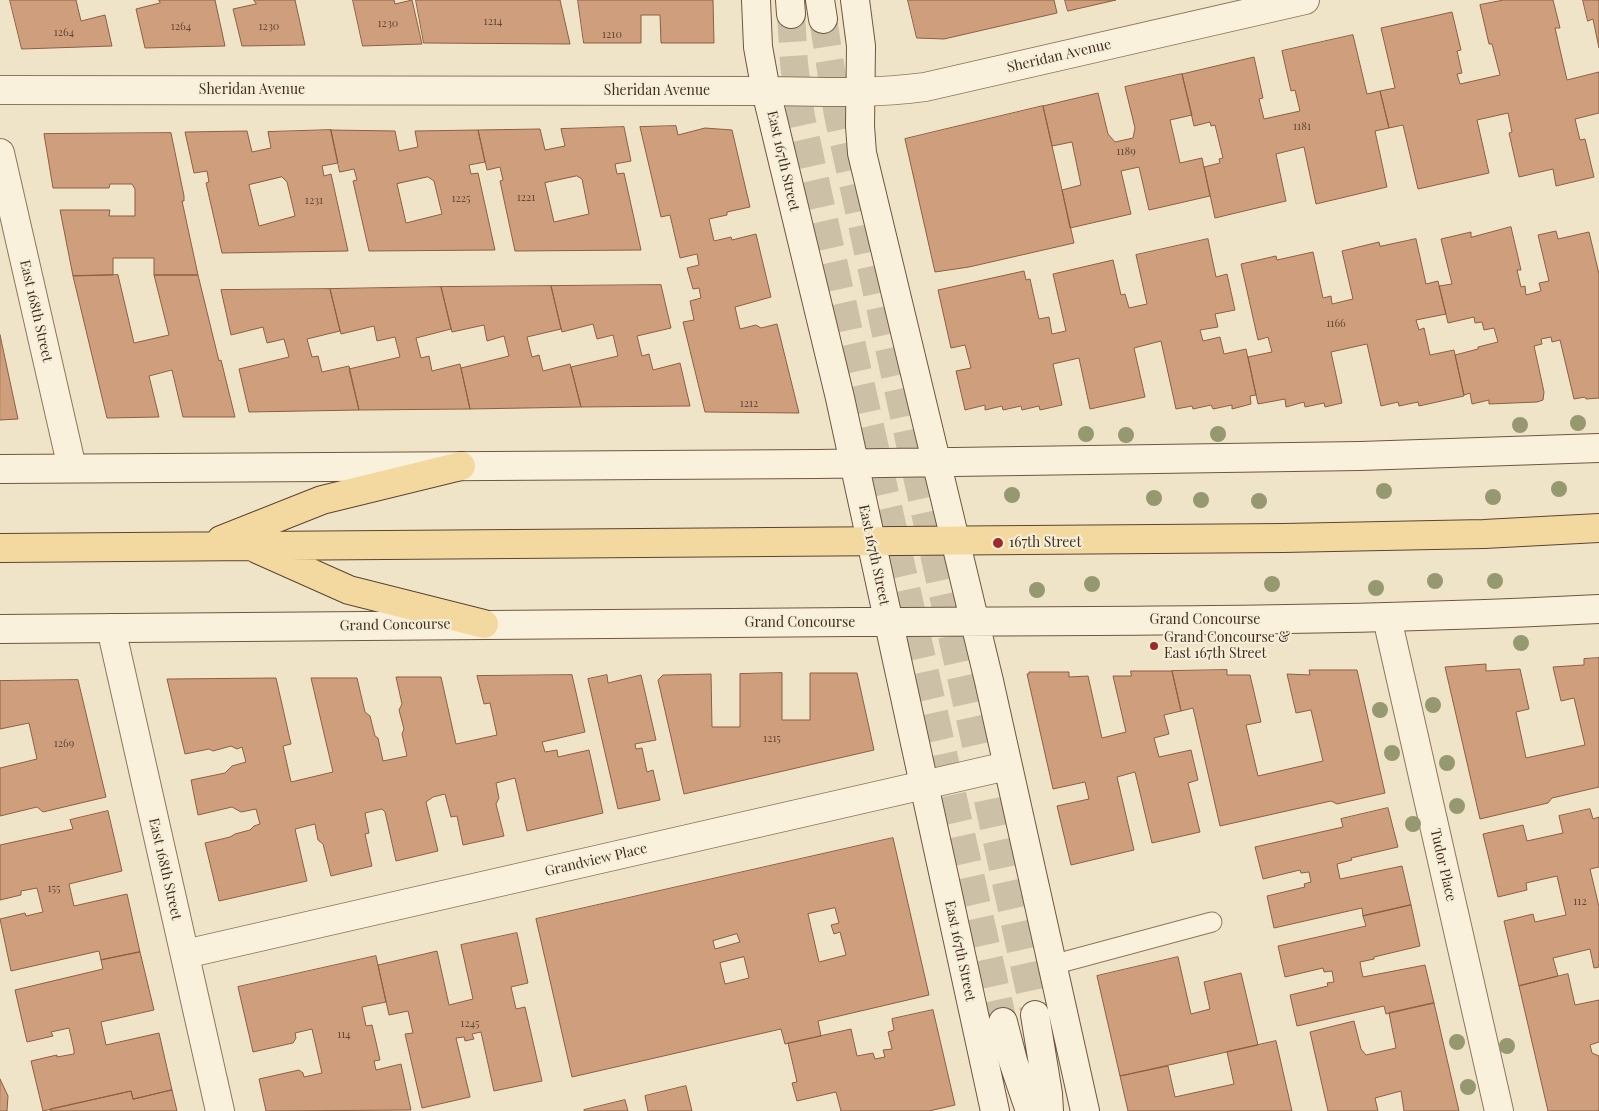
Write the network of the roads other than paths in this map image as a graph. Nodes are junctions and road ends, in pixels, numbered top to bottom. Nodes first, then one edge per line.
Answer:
1 (756, 0) edge
2 (855, 0) edge
3 (1305, 0) edge
4 (0, 90) edge
5 (766, 91) junction
6 (860, 92) junction
7 (0, 153) edge
8 (1599, 448) edge
9 (937, 462) junction
10 (854, 463) junction
11 (461, 466) junction
12 (72, 468) junction
13 (0, 469) edge
14 (1599, 528) edge
15 (955, 541) junction
16 (872, 542) junction
17 (249, 546) junction
18 (204, 547) junction
19 (0, 548) edge
20 (1599, 609) edge
21 (1387, 618) junction
22 (889, 622) junction
23 (975, 622) junction
24 (484, 624) junction
25 (111, 628) junction
26 (0, 629) edge
27 (1007, 766) junction
28 (924, 784) junction
29 (1212, 922) dead end
30 (185, 954) junction
31 (1052, 965) junction
32 (1035, 1015) tunnel mouth
33 (1003, 1022) tunnel mouth
34 (220, 1111) edge
35 (995, 1111) edge
36 (1030, 1111) edge
37 (1049, 1111) edge
38 (1085, 1111) edge
39 (1499, 1111) edge

1 - 5 street, East 167th Street
2 - 6 street
3 - 6 street, Sheridan Avenue
4 - 5 street, Sheridan Avenue
5 - 6 street, Sheridan Avenue
5 - 10 street, East 167th Street
6 - 9 street
7 - 12 street, East 168th Street
8 - 9 street
9 - 10 street
9 - 15 street
10 - 11 street
10 - 16 street, East 167th Street
11 - 12 street
11 - 18 main road
12 - 13 street
14 - 15 main road
15 - 16 main road
15 - 23 street
16 - 17 main road
16 - 22 street, East 167th Street
17 - 18 main road
17 - 24 main road
18 - 19 main road
20 - 21 street, Grand Concourse
21 - 23 street, Grand Concourse
21 - 39 street, Tudor Place
22 - 23 street, Grand Concourse
22 - 24 street, Grand Concourse
22 - 28 street, East 167th Street
23 - 27 street
24 - 25 street, Grand Concourse
25 - 26 street, Grand Concourse
25 - 30 street, East 168th Street
27 - 28 street, Grandview Place
27 - 31 street
28 - 30 street, Grandview Place
28 - 35 street, East 167th Street
29 - 31 lane
30 - 34 street, East 168th Street
31 - 38 street
32 - 37 street
33 - 36 street

